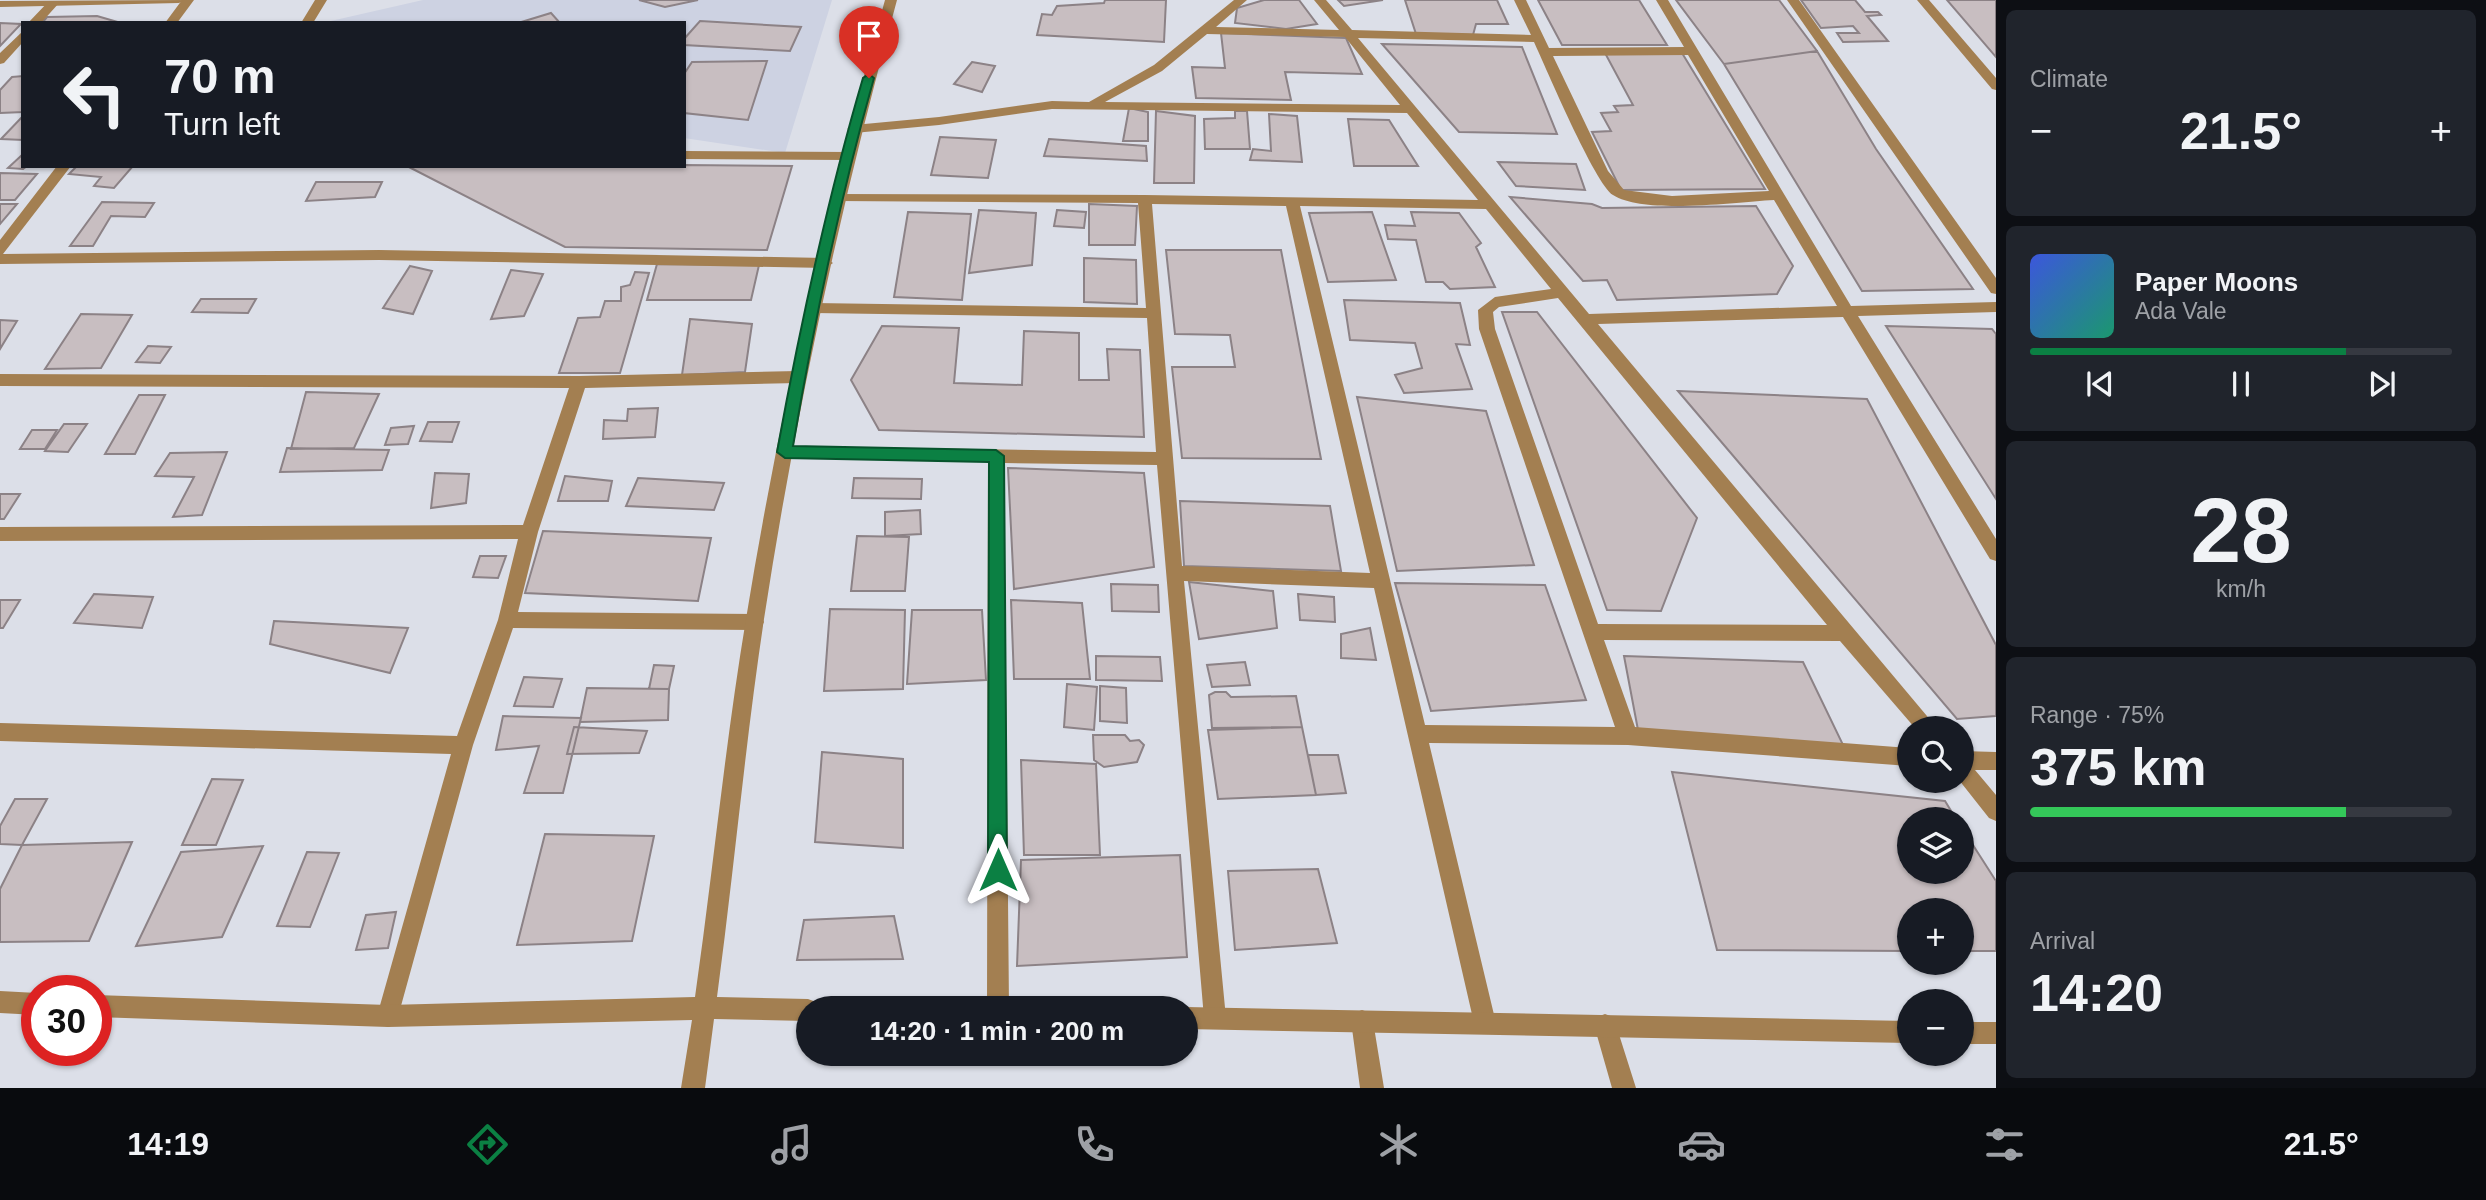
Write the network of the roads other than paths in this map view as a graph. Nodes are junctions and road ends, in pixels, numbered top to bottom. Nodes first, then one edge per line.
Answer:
1 (179, 0) edge
2 (188, 0) edge
3 (321, 0) edge
4 (891, 0) edge
5 (1241, 0) edge
6 (1320, 0) edge
7 (1520, 0) edge
8 (1662, 0) edge
9 (1793, 0) edge
10 (1923, 0) edge
11 (53, 3) junction
12 (0, 4) edge
13 (36, 21) edge
14 (172, 21) edge
15 (308, 21) edge
16 (1205, 30) junction
17 (1346, 34) junction
18 (21, 37) edge
19 (1543, 46) junction
20 (1692, 51) junction
21 (0, 60) edge
22 (1996, 86) edge
23 (1092, 104) junction
24 (1411, 109) junction
25 (854, 129) junction
26 (686, 155) edge
27 (848, 156) junction
28 (62, 168) edge
29 (1778, 195) junction
30 (838, 197) junction
31 (1145, 199) junction
32 (1292, 201) junction
33 (1490, 205) junction
34 (0, 250) edge
35 (0, 259) edge
36 (826, 262) junction
37 (1996, 289) edge
38 (1563, 292) junction
39 (1996, 307) edge
40 (814, 308) junction
41 (1847, 311) junction
42 (1154, 313) junction
43 (1585, 319) junction
44 (798, 377) junction
45 (0, 380) edge
46 (579, 382) junction
47 (785, 452) junction
48 (996, 456) junction
49 (1165, 459) junction
50 (529, 532) junction
51 (0, 534) edge
52 (1996, 554) edge
53 (1174, 573) junction
54 (1381, 581) junction
55 (507, 620) junction
56 (755, 622) junction
57 (1591, 632) junction
58 (1845, 633) junction
59 (1917, 716) edge
60 (0, 732) edge
61 (1417, 734) junction
62 (1628, 736) junction
63 (463, 745) junction
64 (1897, 756) edge
65 (1974, 760) edge
66 (1996, 761) edge
67 (1974, 784) edge
68 (1996, 811) edge
69 (998, 996) edge
70 (0, 1002) edge
71 (21, 1003) edge
72 (112, 1007) edge
73 (706, 1008) junction
74 (796, 1010) edge
75 (388, 1016) junction
76 (1198, 1018) edge
77 (1215, 1018) junction
78 (1362, 1021) junction
79 (1485, 1023) junction
80 (1605, 1026) junction
81 (1897, 1032) edge
82 (1974, 1033) edge
83 (1996, 1033) edge
84 (693, 1088) edge
85 (1372, 1088) edge
86 (1624, 1088) edge

1 - 11 street
2 - 14 street
3 - 15 street
4 - 25 street
5 - 16 street
6 - 17 street
7 - 19 street
8 - 20 street
9 - 37 street
10 - 22 street
11 - 12 street
11 - 13 street
16 - 17 street
16 - 23 street
17 - 19 street
17 - 24 street
18 - 21 street
19 - 20 street
19 - 29 street
20 - 29 street
23 - 24 street
23 - 25 street
24 - 33 street
25 - 27 street
26 - 27 street
27 - 30 street
28 - 34 street
29 - 41 street
30 - 31 street
30 - 36 street
31 - 32 street
31 - 42 street
32 - 33 street
32 - 54 street
33 - 38 street
35 - 36 street
36 - 40 street
38 - 43 street
38 - 57 street
39 - 41 street
40 - 42 street
40 - 44 street
41 - 43 street
41 - 52 street
42 - 49 street
43 - 58 street
44 - 46 street
44 - 47 street
45 - 46 street
46 - 50 street
47 - 48 street
47 - 56 street
48 - 49 street
48 - 69 street
49 - 53 street
50 - 51 street
50 - 55 street
53 - 54 street
53 - 77 street
54 - 61 street
55 - 56 street
55 - 63 street
56 - 73 street
57 - 58 street
57 - 62 street
58 - 59 street
60 - 63 street
61 - 62 street
61 - 79 street
62 - 64 street
63 - 75 street
65 - 66 street
67 - 68 street
70 - 71 street
72 - 75 street
73 - 74 street
73 - 75 street
73 - 84 street
76 - 77 street
77 - 78 street
78 - 79 street
78 - 85 street
79 - 80 street
80 - 81 street
80 - 86 street
82 - 83 street

